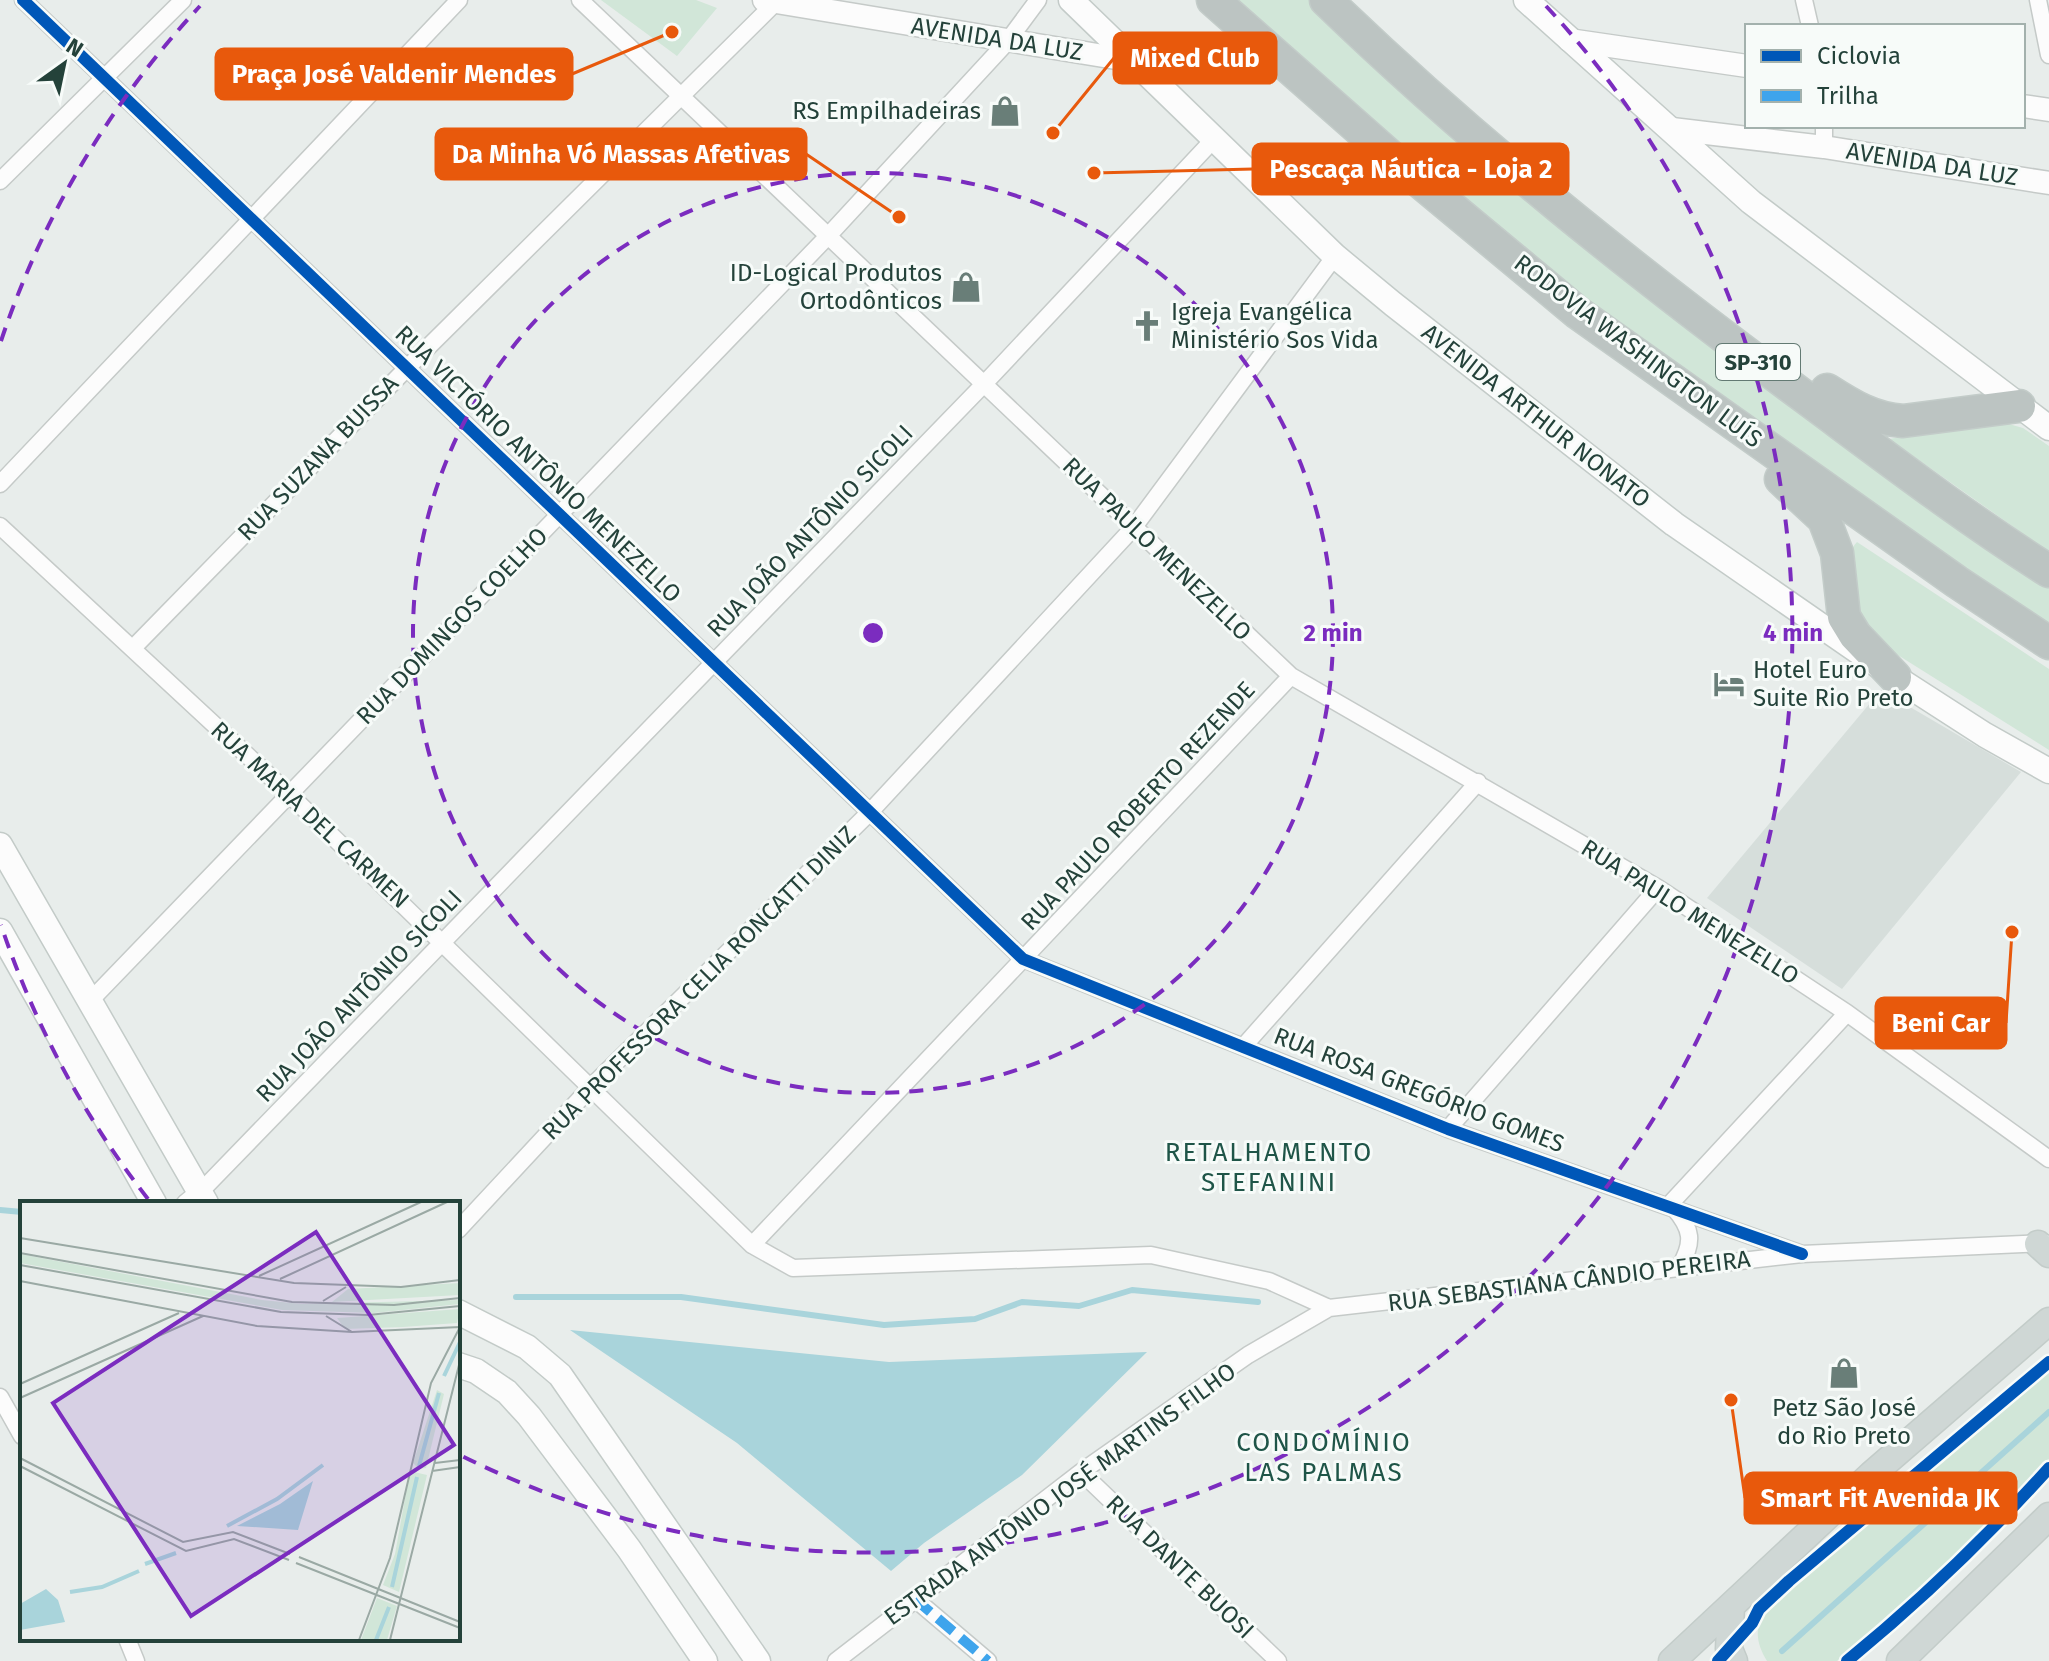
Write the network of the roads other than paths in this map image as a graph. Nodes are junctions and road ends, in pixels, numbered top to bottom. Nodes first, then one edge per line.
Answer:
1 (23, 0) edge
2 (183, 0) edge
3 (459, 0) edge
4 (580, 0) edge
5 (1038, 0) edge
6 (1071, 0) edge
7 (1213, 0) edge
8 (1326, 0) edge
9 (1804, 0) edge
10 (2038, 0) edge
11 (773, 1) edge
12 (1530, 2) edge
13 (1810, 24) edge
14 (1569, 40) junction
15 (1007, 42) junction
16 (2049, 55) edge
17 (1134, 61) junction
18 (1745, 66) edge
19 (104, 78) junction
20 (680, 95) junction
21 (2025, 106) edge
22 (2049, 110) edge
23 (1672, 129) junction
24 (1824, 136) edge
25 (1215, 138) junction
26 (1478, 138) junction
27 (0, 181) edge
28 (2049, 183) edge
29 (250, 218) junction
30 (828, 236) junction
31 (1335, 256) junction
32 (1578, 313) junction
33 (407, 368) junction
34 (984, 384) junction
35 (2019, 406) junction
36 (2049, 428) edge
37 (0, 484) edge
38 (559, 514) junction
39 (0, 526) edge
40 (1134, 527) junction
41 (2049, 571) edge
42 (2049, 643) edge
43 (133, 648) junction
44 (713, 662) junction
45 (1291, 676) junction
46 (1895, 677) junction
47 (2049, 771) edge
48 (1478, 782) junction
49 (290, 795) junction
50 (870, 812) junction
51 (0, 845) edge
52 (1658, 888) junction
53 (0, 931) edge
54 (443, 941) junction
55 (1023, 959) junction
56 (90, 1001) junction
57 (1847, 1013) junction
58 (1243, 1047) junction
59 (591, 1087) junction
60 (1448, 1129) junction
61 (2049, 1159) edge
62 (197, 1200) edge
63 (153, 1201) edge
64 (1670, 1204) junction
65 (460, 1228) edge
66 (752, 1245) junction
67 (2045, 1247) edge
68 (1802, 1254) junction
69 (1680, 1266) junction
70 (1329, 1308) junction
71 (460, 1313) edge
72 (2049, 1321) edge
73 (460, 1366) edge
74 (0, 1397) edge
75 (20, 1432) edge
76 (1081, 1472) junction
77 (2049, 1516) edge
78 (915, 1599) junction
79 (1731, 1606) junction
80 (1926, 1636) junction
81 (128, 1641) edge
82 (136, 1661) edge
83 (705, 1661) edge
84 (758, 1661) edge
85 (836, 1661) edge
86 (988, 1661) edge
87 (1278, 1661) edge
88 (1672, 1661) edge
89 (1734, 1661) edge
90 (1876, 1661) edge
91 (1900, 1661) edge

1 - 19 street, RUA VICTÓRIO ANTÔNIO MENEZELLO
2 - 19 street
3 - 29 street
4 - 20 street, RUA PAULO MENEZELLO
5 - 15 street, RUA DOMINGOS COELHO
6 - 17 main road, AVENIDA ARTHUR NONATO
7 - 32 highway, RODOVIA WASHINGTON LUÍS / SP-310
8 - 26 highway, SP-310
9 - 13 street
10 - 16 street
11 - 15 street, AVENIDA DA LUZ
11 - 20 street, RUA SUZANA BUISSA
12 - 14 main road
14 - 18 street
14 - 23 main road
15 - 17 street, AVENIDA DA LUZ
15 - 30 street, RUA DOMINGOS COELHO
17 - 25 main road, AVENIDA ARTHUR NONATO
19 - 27 street
19 - 29 street, RUA VICTÓRIO ANTÔNIO MENEZELLO
20 - 30 street, RUA PAULO MENEZELLO
20 - 33 street, RUA SUZANA BUISSA
21 - 22 street
23 - 24 street, AVENIDA DA LUZ
23 - 35 main road
24 - 28 street, AVENIDA DA LUZ
25 - 31 main road, AVENIDA ARTHUR NONATO
25 - 34 street, RUA JOÃO ANTÔNIO SICOLI
26 - 35 highway
26 - 41 highway, SP-310
29 - 33 street, RUA VICTÓRIO ANTÔNIO MENEZELLO
29 - 37 street
30 - 34 street, RUA PAULO MENEZELLO
30 - 38 street, RUA DOMINGOS COELHO
31 - 40 street, RUA PROFESSORA CELIA RONCATTI DINIZ
31 - 46 main road, AVENIDA ARTHUR NONATO
32 - 42 highway, RODOVIA WASHINGTON LUÍS / SP-310
32 - 46 highway
33 - 38 street, RUA VICTÓRIO ANTÔNIO MENEZELLO
33 - 43 street, RUA SUZANA BUISSA
34 - 40 street, RUA PAULO MENEZELLO
34 - 44 street, RUA JOÃO ANTÔNIO SICOLI
35 - 36 main road
38 - 44 street, RUA VICTÓRIO ANTÔNIO MENEZELLO
38 - 49 street, RUA DOMINGOS COELHO
39 - 43 street, RUA MARIA DEL CARMEN
40 - 45 street, RUA PAULO MENEZELLO
40 - 50 street, RUA PROFESSORA CELIA RONCATTI DINIZ
43 - 49 street, RUA MARIA DEL CARMEN
44 - 50 street, RUA VICTÓRIO ANTÔNIO MENEZELLO
44 - 54 street, RUA JOÃO ANTÔNIO SICOLI
45 - 48 street, RUA PAULO MENEZELLO
45 - 55 street, RUA PAULO ROBERTO REZENDE
46 - 47 main road, AVENIDA ARTHUR NONATO
48 - 52 street, RUA PAULO MENEZELLO
48 - 58 street
49 - 54 street, RUA MARIA DEL CARMEN
49 - 56 street, RUA DOMINGOS COELHO
50 - 55 street, RUA VICTÓRIO ANTÔNIO MENEZELLO
50 - 59 street, RUA PROFESSORA CELIA RONCATTI DINIZ
51 - 56 main road
52 - 57 street, RUA PAULO MENEZELLO
52 - 60 street
53 - 63 main road
54 - 59 street, RUA MARIA DEL CARMEN
54 - 62 street, RUA JOÃO ANTÔNIO SICOLI
55 - 58 street, RUA ROSA GREGÓRIO GOMES
55 - 66 street, RUA PAULO ROBERTO REZENDE
56 - 62 main road
57 - 61 street, RUA PAULO MENEZELLO
57 - 64 street
58 - 60 street, RUA ROSA GREGÓRIO GOMES
59 - 65 street, RUA PROFESSORA CELIA RONCATTI DINIZ
59 - 66 street, RUA MARIA DEL CARMEN
60 - 64 street, RUA ROSA GREGÓRIO GOMES
64 - 68 street, RUA ROSA GREGÓRIO GOMES
64 - 69 street
66 - 70 street, RUA MARIA DEL CARMEN
67 - 68 street, RUA SEBASTIANA CÂNDIO PEREIRA
68 - 69 street, RUA SEBASTIANA CÂNDIO PEREIRA
69 - 70 street, RUA SEBASTIANA CÂNDIO PEREIRA
70 - 76 street, ESTRADA ANTÔNIO JOSÉ MARTINS FILHO
71 - 84 main road
72 - 79 main road
73 - 83 main road
74 - 75 street
76 - 78 street, ESTRADA ANTÔNIO JOSÉ MARTINS FILHO
76 - 87 street, RUA DANTE BUOSI
77 - 80 main road
78 - 85 street, ESTRADA ANTÔNIO JOSÉ MARTINS FILHO
78 - 86 street
79 - 88 main road
79 - 89 main road
80 - 90 main road
80 - 91 main road
81 - 82 street

